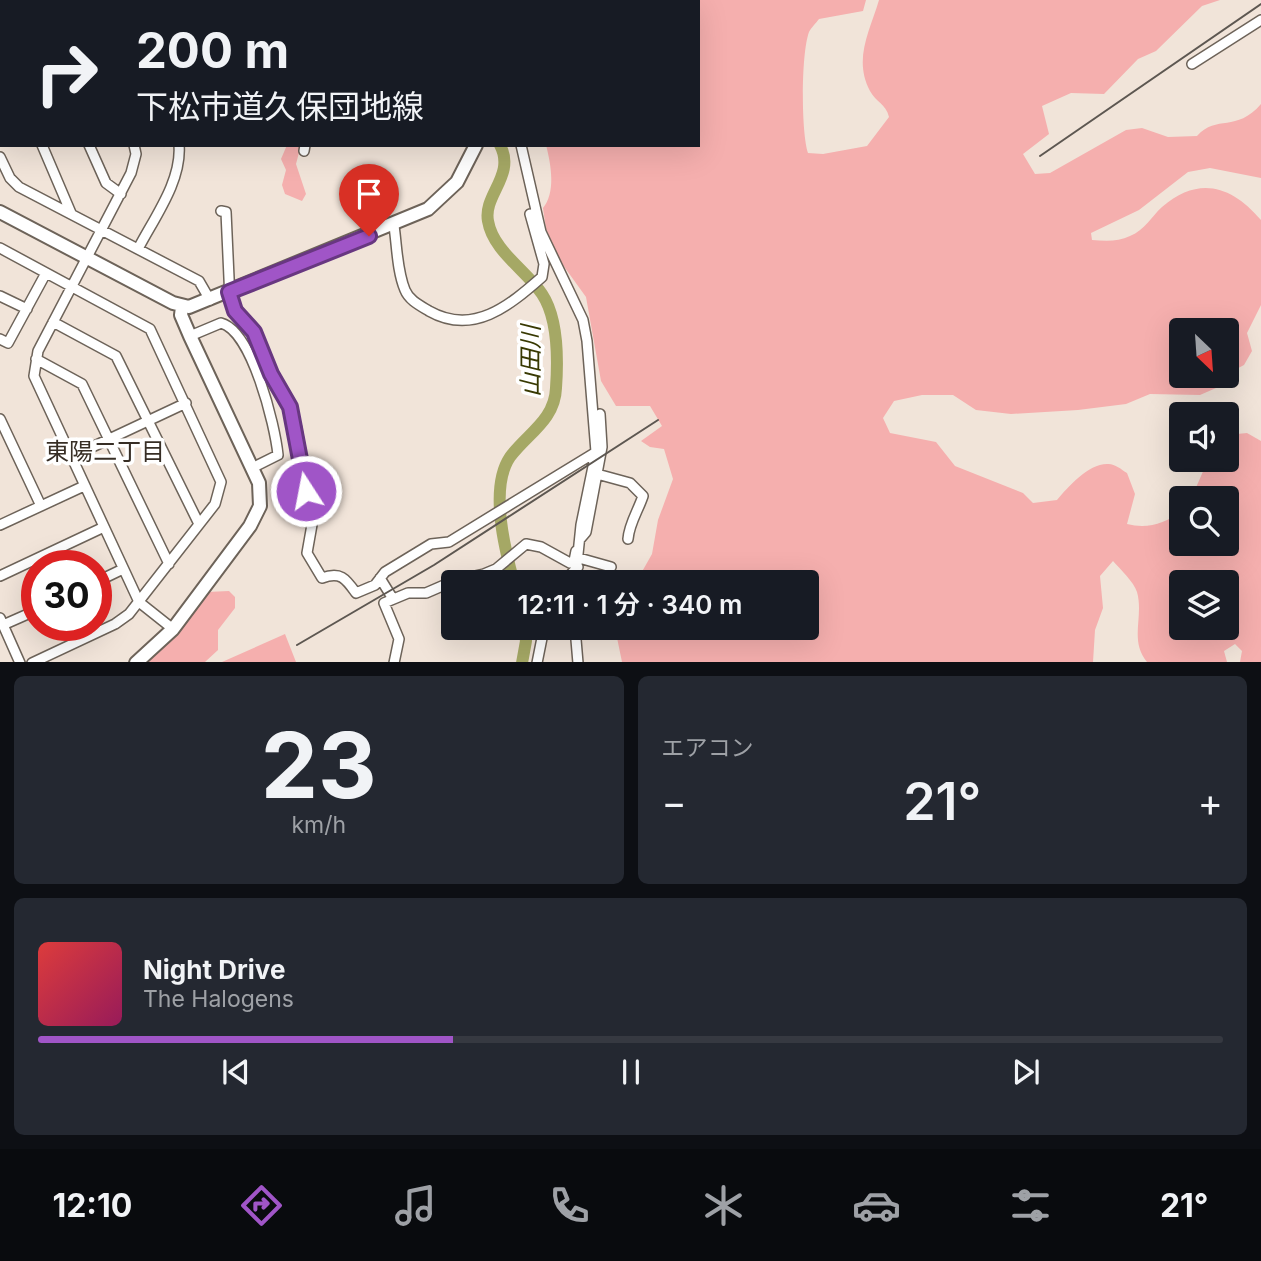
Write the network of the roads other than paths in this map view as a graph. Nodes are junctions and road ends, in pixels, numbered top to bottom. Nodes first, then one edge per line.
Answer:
1 (1261, 20) edge
2 (1192, 64) dead end
3 (43, 147) edge
4 (90, 147) edge
5 (134, 147) edge
6 (179, 147) edge
7 (475, 147) edge
8 (521, 147) edge
9 (0, 157) edge
10 (529, 185) junction
11 (121, 194) junction
12 (221, 211) dead end
13 (0, 212) edge
14 (71, 213) junction
15 (394, 226) junction
16 (101, 230) junction
17 (0, 248) edge
18 (138, 249) junction
19 (87, 258) junction
20 (46, 273) junction
21 (72, 286) junction
22 (229, 292) junction
23 (0, 296) edge
24 (210, 300) junction
25 (183, 307) junction
26 (27, 309) junction
27 (53, 322) junction
28 (190, 336) junction
29 (0, 340) edge
30 (36, 359) junction
31 (592, 392) junction
32 (186, 402) junction
33 (0, 419) edge
34 (148, 420) junction
35 (110, 438) junction
36 (596, 452) junction
37 (71, 457) junction
38 (252, 468) junction
39 (328, 471) dead end
40 (597, 474) junction
41 (303, 475) junction
42 (84, 486) junction
43 (41, 506) junction
44 (1, 523) edge
45 (199, 524) junction
46 (104, 527) junction
47 (580, 539) junction
48 (628, 539) dead end
49 (579, 563) junction
50 (169, 564) junction
51 (611, 567) dead end
52 (123, 569) junction
53 (573, 570) edge
54 (578, 570) edge
55 (112, 574) edge
56 (0, 576) edge
57 (380, 578) junction
58 (393, 599) junction
59 (139, 602) junction
60 (21, 615) edge
61 (2, 622) edge
62 (173, 629) junction
63 (542, 640) edge
64 (576, 640) edge
65 (20, 662) edge
66 (34, 662) edge
67 (137, 662) edge
68 (394, 662) edge
69 (537, 662) edge
70 (578, 662) edge

1 - 2 street
3 - 14 street
4 - 11 street
5 - 11 street
6 - 18 street
7 - 15 street
8 - 10 street
9 - 14 street
10 - 15 street
10 - 31 street
11 - 16 street
12 - 22 street
13 - 19 street
14 - 16 street
15 - 22 street
16 - 18 street
16 - 19 street
17 - 20 street
18 - 24 street
19 - 21 street
19 - 25 street
20 - 21 street
20 - 26 street
21 - 27 street
21 - 32 street
22 - 24 street
22 - 41 street
23 - 26 street
24 - 25 street
25 - 28 street
26 - 29 street
27 - 30 street
27 - 34 street
28 - 38 street
28 - 38 street
30 - 35 street
30 - 37 street
31 - 36 street
31 - 40 street
32 - 34 street
32 - 45 street
33 - 43 street
34 - 35 street
34 - 45 street
35 - 37 street
35 - 50 street
36 - 47 street
36 - 57 street
37 - 42 street
38 - 62 street
39 - 41 street
40 - 47 street
40 - 48 street
41 - 57 street
42 - 43 street
42 - 46 street
43 - 44 street
45 - 50 street
46 - 52 street
46 - 56 street
47 - 49 street
47 - 58 street
49 - 51 street
49 - 53 street
49 - 54 street
50 - 59 street
52 - 55 street
52 - 59 street
57 - 58 street
58 - 68 street
59 - 62 street
59 - 66 street
60 - 61 street
61 - 65 street
62 - 67 street
63 - 69 street
64 - 70 street

